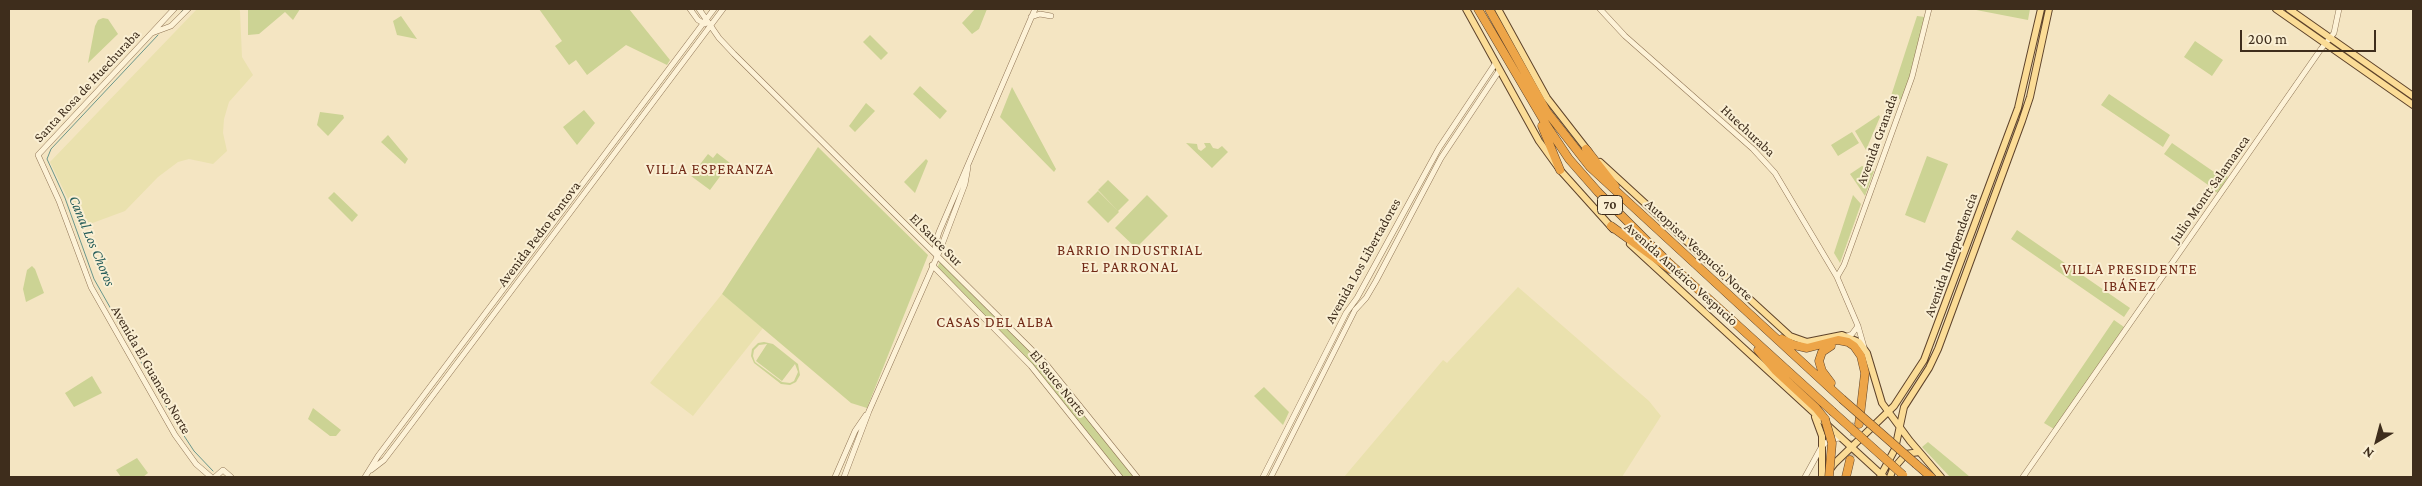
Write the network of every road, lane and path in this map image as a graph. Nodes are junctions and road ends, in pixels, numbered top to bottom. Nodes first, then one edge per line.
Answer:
1 (174, 9) edge
2 (188, 9) edge
3 (690, 9) edge
4 (699, 9) edge
5 (714, 9) edge
6 (723, 9) edge
7 (1035, 9) edge
8 (1466, 9) edge
9 (1478, 9) edge
10 (1489, 9) edge
11 (1498, 9) edge
12 (1600, 9) edge
13 (1929, 9) edge
14 (2040, 9) edge
15 (2049, 9) edge
16 (2276, 9) edge
17 (2290, 9) edge
18 (2339, 9) edge
19 (168, 14) junction
20 (1051, 16) dead end
21 (1030, 18) junction
22 (705, 22) junction
23 (174, 24) junction
24 (710, 26) junction
25 (152, 33) junction
26 (2330, 37) junction
27 (2325, 43) junction
28 (1497, 67) junction
29 (2413, 96) edge
30 (2413, 105) edge
31 (1535, 108) junction
32 (1586, 149) junction
33 (38, 155) joint
34 (1560, 170) junction
35 (1624, 198) junction
36 (1611, 226) junction
37 (936, 256) junction
38 (932, 265) junction
39 (1837, 276) junction
40 (1698, 290) junction
41 (1858, 326) junction
42 (1765, 328) junction
43 (1741, 329) junction
44 (1012, 332) junction
45 (1847, 336) junction
46 (1006, 339) junction
47 (1864, 347) junction
48 (1842, 398) junction
49 (869, 411) junction
50 (1889, 412) junction
51 (1812, 413) junction
52 (1880, 421) junction
53 (1900, 426) junction
54 (1842, 438) junction
55 (1822, 446) junction
56 (1852, 448) junction
57 (1919, 452) junction
58 (370, 470) junction
59 (1882, 476) edge
60 (1904, 476) edge
61 (213, 477) edge
62 (231, 477) edge
63 (365, 477) edge
64 (835, 477) edge
65 (844, 477) edge
66 (1120, 477) edge
67 (1137, 477) edge
68 (1263, 477) edge
69 (1271, 477) edge
70 (1805, 477) edge
71 (1823, 477) edge
72 (1829, 477) edge
73 (1846, 477) edge
74 (1850, 477) edge
75 (1890, 477) edge
76 (1931, 477) edge
77 (1941, 477) edge
78 (2023, 477) edge

1 - 19 street, Santa Rosa de Huechuraba
2 - 23 street, Santa Rosa de Huechuraba
3 - 22 street
4 - 22 street
5 - 22 street, Avenida Pedro Fontova
6 - 24 street, Avenida Pedro Fontova
7 - 21 street
8 - 28 main road, Avenida Américo Vespucio
9 - 31 highway, Autopista Vespucio Norte / 70
10 - 35 highway, Autopista Vespucio Norte / 70
11 - 32 main road, Avenida Américo Vespucio
12 - 39 street, Huechuraba
13 - 39 street, Avenida Granada
14 - 50 main road, Avenida Independencia
15 - 53 main road, Avenida Independencia
16 - 27 main road
17 - 26 main road
18 - 26 street, Julio Montt Salamanca
19 - 23 street
19 - 25 street, Santa Rosa de Huechuraba
20 - 21 street
21 - 37 street
22 - 24 street, El Sauce Sur
22 - 58 street, Avenida Pedro Fontova
23 - 25 street, Santa Rosa de Huechuraba
24 - 37 street, El Sauce Sur
24 - 58 street, Avenida Pedro Fontova
25 - 33 street, Santa Rosa de Huechuraba
26 - 27 street, Julio Montt Salamanca
26 - 29 main road
27 - 30 main road
27 - 78 street, Julio Montt Salamanca
28 - 34 main road, Avenida Américo Vespucio
28 - 68 street, Avenida Los Libertadores
28 - 69 street, Avenida Los Libertadores
31 - 34 highway
31 - 40 highway, Autopista Vespucio Norte / 70
32 - 35 highway
32 - 45 main road, Avenida Américo Vespucio
33 - 61 street, Avenida El Guanaco Norte
34 - 36 main road, Avenida Américo Vespucio
35 - 42 highway, Autopista Vespucio Norte / 70
36 - 40 highway
36 - 51 main road, Avenida Américo Vespucio
37 - 38 street
37 - 44 street, El Sauce Sur
38 - 46 street, El Sauce Norte
38 - 49 street
39 - 41 street, Huechuraba
40 - 43 highway, Autopista Vespucio Norte / 70
41 - 45 street
41 - 47 street, Huechuraba
42 - 48 highway, Autopista Vespucio Norte / 70
42 - 48 highway
43 - 60 highway, Autopista Vespucio Norte / 70, bridge
43 - 72 highway, bridge
44 - 46 street
44 - 67 street, El Sauce Sur
45 - 47 main road
46 - 66 street, El Sauce Norte
47 - 50 main road
48 - 76 highway, Autopista Vespucio Norte / 70, bridge
49 - 64 street
49 - 65 street
50 - 52 main road, Avenida Independencia
50 - 53 main road
51 - 54 main road, Avenida Américo Vespucio
51 - 55 main road
52 - 53 main road
52 - 56 main road, Avenida Independencia
53 - 57 main road
53 - 59 main road, Avenida Independencia
54 - 55 street
54 - 56 main road, Avenida Américo Vespucio
55 - 70 street
55 - 71 main road
56 - 59 main road, Avenida Américo Vespucio
56 - 71 main road, Avenida Independencia
57 - 75 main road
57 - 77 main road
58 - 63 street, Avenida Pedro Fontova
61 - 62 street, Avenida El Guanaco Norte
73 - 74 highway

